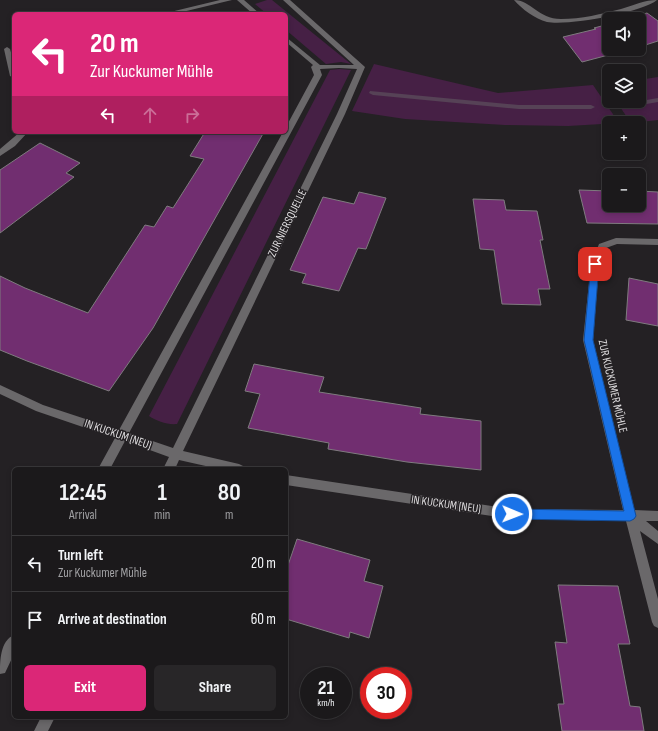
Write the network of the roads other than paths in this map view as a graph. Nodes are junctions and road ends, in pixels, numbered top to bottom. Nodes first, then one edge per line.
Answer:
1 (229, 0) edge
2 (240, 0) edge
3 (286, 0) edge
4 (517, 0) edge
5 (654, 0) edge
6 (174, 12) edge
7 (255, 12) edge
8 (288, 40) edge
9 (7, 49) edge
10 (316, 67) junction
11 (361, 67) junction
12 (12, 68) edge
13 (288, 130) edge
14 (22, 134) edge
15 (286, 134) edge
16 (0, 152) edge
17 (658, 242) edge
18 (0, 390) edge
19 (122, 436) junction
20 (176, 454) junction
21 (105, 467) edge
22 (170, 467) edge
23 (231, 467) edge
24 (288, 480) edge
25 (630, 516) junction
26 (658, 516) edge
27 (658, 538) edge
28 (658, 622) edge
29 (12, 645) edge
30 (0, 668) edge
31 (47, 719) edge
32 (41, 731) edge

1 - 6 street
2 - 7 street
3 - 11 street
4 - 5 street
8 - 10 street
9 - 12 street
10 - 11 street
10 - 13 street
11 - 20 street, ZUR NIERSQUELLE
14 - 16 street
15 - 19 street
17 - 25 street, ZUR KUCKUMER MÜHLE
18 - 19 street, IN KUCKUM (NEU)
19 - 20 street, IN KUCKUM (NEU)
19 - 21 street
20 - 22 street, ZUR NIERSQUELLE
20 - 23 street, IN KUCKUM (NEU)
24 - 25 street, IN KUCKUM (NEU)
25 - 26 street, IN KUCKUM (NEU)
25 - 27 street
25 - 28 street, ZUR KUCKUMER MÜHLE
29 - 30 street
31 - 32 street

